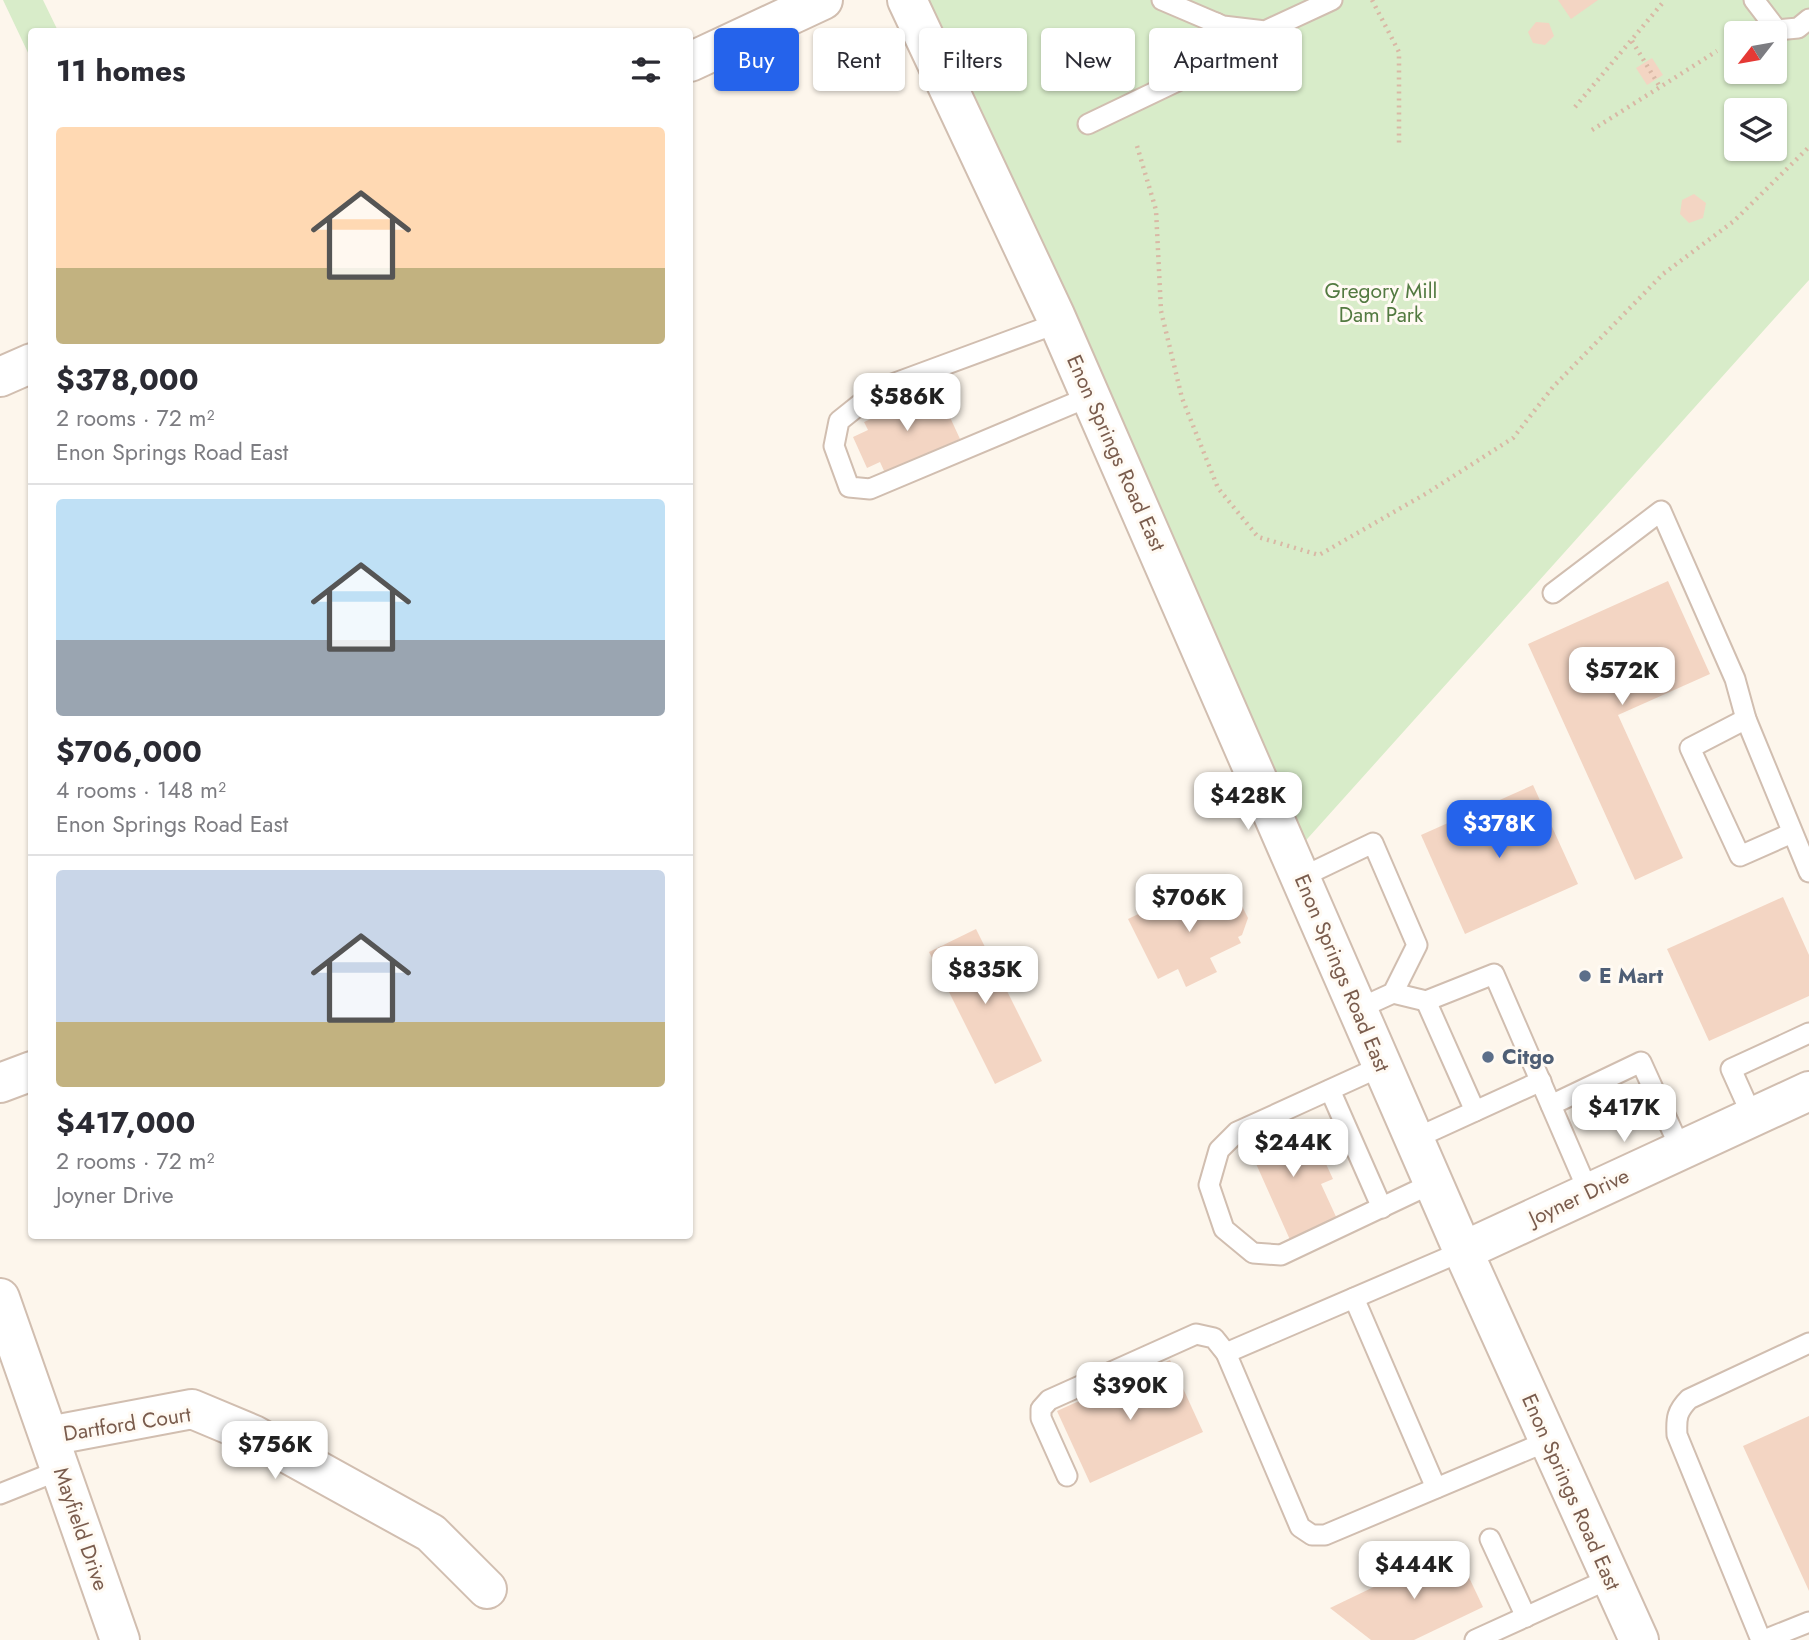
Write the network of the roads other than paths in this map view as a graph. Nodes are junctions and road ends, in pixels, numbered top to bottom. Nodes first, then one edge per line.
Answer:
1 (823, 0) edge
2 (907, 0) edge
3 (1162, 0) edge
4 (1332, 0) edge
5 (1754, 0) edge
6 (1809, 19) edge
7 (1216, 23) junction
8 (693, 61) edge
9 (1088, 124) dead end
10 (1058, 323) junction
11 (28, 365) edge
12 (0, 377) edge
13 (1091, 396) junction
14 (1553, 593) dead end
15 (1746, 719) junction
16 (1792, 833) junction
17 (1809, 872) edge
18 (1300, 878) junction
19 (1393, 993) junction
20 (1426, 1002) junction
21 (1358, 1009) junction
22 (1809, 1033) edge
23 (1382, 1066) junction
24 (28, 1072) edge
25 (1541, 1081) junction
26 (0, 1083) edge
27 (1330, 1090) junction
28 (1804, 1098) edge
29 (1551, 1105) junction
30 (1475, 1111) junction
31 (1753, 1118) junction
32 (1414, 1139) junction
33 (1681, 1150) junction
34 (1433, 1183) junction
35 (1589, 1193) junction
36 (1382, 1208) junction
37 (1463, 1251) junction
38 (0, 1298) edge
39 (1354, 1298) junction
40 (1809, 1343) edge
41 (1226, 1353) junction
42 (1548, 1441) junction
43 (55, 1453) junction
44 (1067, 1476) dead end
45 (1436, 1488) junction
46 (0, 1494) edge
47 (1490, 1539) dead end
48 (1611, 1578) junction
49 (487, 1589) dead end
50 (1526, 1617) junction
51 (1809, 1622) edge
52 (120, 1640) edge
53 (1475, 1640) edge
54 (1639, 1640) edge
55 (1763, 1640) edge

1 - 8 street
2 - 10 street, Enon Springs Road East
3 - 7 lane
4 - 7 lane
5 - 6 lane
7 - 9 lane
10 - 13 street, Enon Springs Road East
10 - 13 lane
11 - 12 street
13 - 18 street, Enon Springs Road East
14 - 15 lane
15 - 16 lane
15 - 16 lane
16 - 17 lane
18 - 19 lane
18 - 21 street, Enon Springs Road East
19 - 20 lane
19 - 21 lane
20 - 25 lane
20 - 30 lane
21 - 23 street, Enon Springs Road East
22 - 31 lane
23 - 27 lane
23 - 32 street, Enon Springs Road East
24 - 26 street
25 - 29 lane
25 - 30 lane
27 - 36 lane
27 - 36 lane
28 - 31 street, Joyner Drive
29 - 33 lane
29 - 35 lane
30 - 32 lane
31 - 33 street, Joyner Drive
32 - 34 street, Enon Springs Road East
33 - 35 street, Joyner Drive
34 - 36 lane
34 - 37 street, Enon Springs Road East
35 - 37 street, Joyner Drive
37 - 39 lane
37 - 42 street, Enon Springs Road East
38 - 43 street, Mayfield Drive
39 - 41 lane
39 - 45 lane
40 - 55 lane
41 - 44 lane
41 - 45 lane
42 - 45 lane
42 - 48 street, Enon Springs Road East
43 - 46 lane
43 - 49 street, Dartford Court
43 - 52 street, Mayfield Drive
47 - 50 lane
48 - 50 lane
48 - 54 street, Enon Springs Road East
50 - 53 lane
51 - 55 lane

